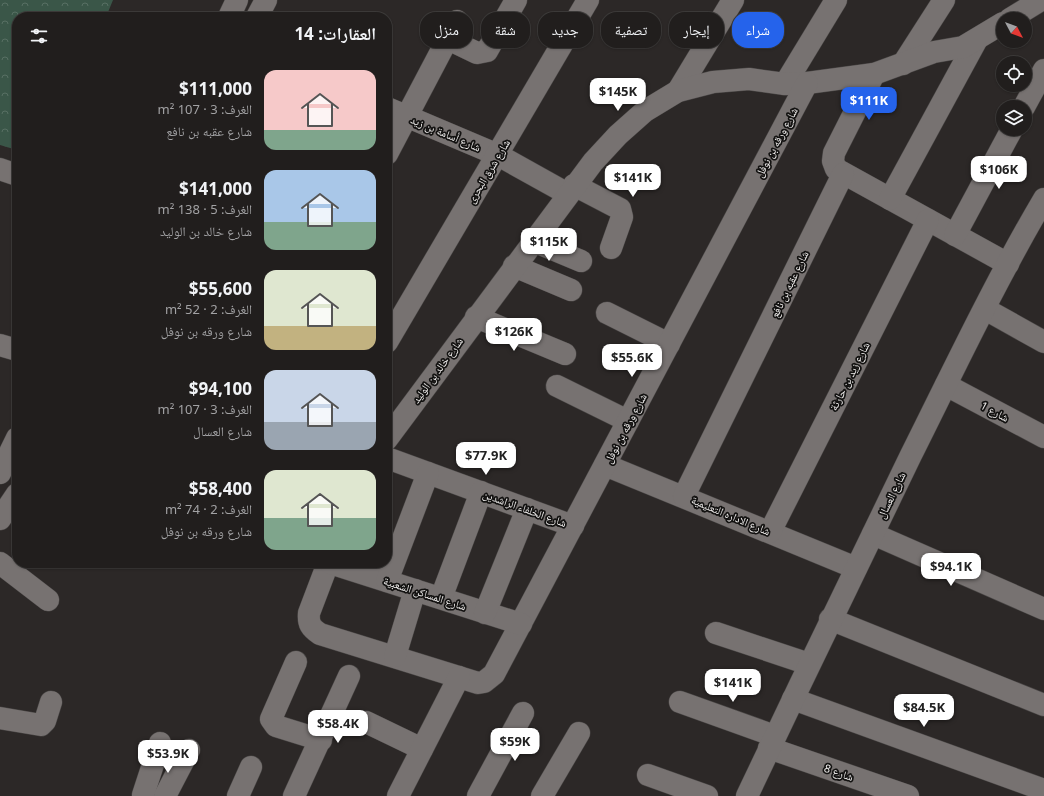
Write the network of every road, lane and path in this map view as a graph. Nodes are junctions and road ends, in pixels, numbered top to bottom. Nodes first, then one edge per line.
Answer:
1 (237, 0) edge
2 (266, 0) edge
3 (516, 0) edge
4 (588, 0) edge
5 (733, 0) edge
6 (836, 0) edge
7 (944, 0) edge
8 (1041, 0) edge
9 (231, 12) edge
10 (260, 12) edge
11 (1021, 12) edge
12 (996, 27) edge
13 (976, 40) junction
14 (904, 64) junction
15 (1044, 70) edge
16 (874, 74) junction
17 (807, 83) junction
18 (785, 84) junction
19 (678, 91) junction
20 (1028, 100) edge
21 (392, 110) edge
22 (407, 116) junction
23 (1008, 136) edge
24 (392, 144) edge
25 (498, 155) junction
26 (0, 168) edge
27 (12, 173) edge
28 (843, 174) junction
29 (571, 190) junction
30 (890, 199) junction
31 (1041, 213) edge
32 (928, 220) junction
33 (955, 235) junction
34 (533, 241) junction
35 (611, 248) dead end
36 (581, 262) dead end
37 (1008, 264) junction
38 (514, 266) junction
39 (571, 290) dead end
40 (984, 309) junction
41 (607, 313) dead end
42 (476, 317) junction
43 (392, 334) edge
44 (1044, 342) edge
45 (669, 344) junction
46 (0, 345) edge
47 (12, 349) edge
48 (565, 354) dead end
49 (946, 385) junction
50 (557, 386) dead end
51 (628, 421) junction
52 (392, 432) edge
53 (1044, 437) edge
54 (12, 448) edge
55 (392, 460) edge
56 (605, 465) junction
57 (0, 473) edge
58 (428, 473) junction
59 (482, 492) junction
60 (684, 496) junction
61 (12, 501) edge
62 (527, 509) junction
63 (0, 519) edge
64 (573, 526) junction
65 (770, 532) junction
66 (873, 534) junction
67 (0, 563) edge
68 (327, 568) edge
69 (345, 568) edge
70 (392, 568) edge
71 (392, 568) edge
72 (856, 568) junction
73 (387, 581) junction
74 (415, 590) junction
75 (441, 598) junction
76 (48, 600) dead end
77 (1044, 609) edge
78 (486, 612) junction
79 (830, 618) junction
80 (521, 624) junction
81 (716, 633) dead end
82 (395, 656) junction
83 (296, 662) dead end
84 (809, 664) junction
85 (349, 676) dead end
86 (459, 676) junction
87 (793, 699) junction
88 (51, 702) dead end
89 (680, 702) dead end
90 (1044, 706) edge
91 (523, 713) dead end
92 (0, 718) edge
93 (366, 722) dead end
94 (578, 733) dead end
95 (321, 740) junction
96 (772, 742) junction
97 (160, 743) dead end
98 (422, 749) junction
99 (189, 750) dead end
100 (251, 767) dead end
101 (648, 775) dead end
102 (1044, 790) edge
103 (151, 796) edge
104 (238, 796) edge
105 (294, 796) edge
106 (398, 796) edge
107 (478, 796) edge
108 (542, 796) edge
109 (707, 796) edge
110 (747, 796) edge
111 (908, 796) edge

1 - 9 street
2 - 10 street
3 - 22 street
4 - 25 street, شارع شرق البحرى
5 - 19 street
6 - 18 street
7 - 14 street
8 - 11 street
12 - 13 street, شارع خالد بن الوليد
13 - 14 street, شارع خالد بن الوليد
13 - 30 street
14 - 16 street, شارع خالد بن الوليد
15 - 20 street
16 - 17 street, شارع خالد بن الوليد
16 - 28 street
17 - 18 street, شارع خالد بن الوليد
17 - 45 street, شارع ورقه بن نوفل
18 - 19 street, شارع خالد بن الوليد
19 - 29 street, شارع خالد بن الوليد
21 - 22 street, شارع أسامة بن زيد
22 - 24 street
22 - 25 street, شارع أسامة بن زيد
23 - 33 street
25 - 29 street, شارع أسامة بن زيد
25 - 43 street, شارع شرق البحرى
26 - 27 street
28 - 30 street
28 - 60 street, شارع عقبه بن نافع
29 - 34 street, شارع خالد بن الوليد
29 - 35 street, شارع أسامة بن زيد
30 - 32 street
31 - 37 street, شارع العسال
32 - 33 street
32 - 65 street, شارع زيد بن حارثة
33 - 37 street
34 - 36 street
34 - 38 street, شارع خالد بن الوليد
37 - 40 street, شارع العسال
38 - 39 street
38 - 42 street, شارع خالد بن الوليد
40 - 44 street
40 - 49 street, شارع العسال
41 - 45 street
42 - 48 street
42 - 52 street, شارع خالد بن الوليد
45 - 51 street, شارع ورقه بن نوفل
46 - 47 street
49 - 53 street, شارع 1
49 - 66 street, شارع العسال
50 - 51 street
51 - 56 street, شارع ورقه بن نوفل
54 - 57 street
55 - 58 street, شارع الخلفاء الراشدين
56 - 60 street, شارع الاداره التعليمية
56 - 64 street, شارع ورقه بن نوفل
58 - 59 street, شارع الخلفاء الراشدين
58 - 70 street
59 - 62 street, شارع الخلفاء الراشدين
59 - 75 street
60 - 65 street, شارع الاداره التعليمية
61 - 63 street
62 - 64 street, شارع الخلفاء الراشدين
62 - 78 street
64 - 80 street, شارع ورقه بن نوفل
65 - 72 street, شارع الاداره التعليمية
66 - 72 street, شارع العسال
66 - 77 street
67 - 76 street
68 - 82 street, شارع ورقه بن نوفل
69 - 73 street, شارع المساكن الشعبية
71 - 73 street
72 - 79 street, شارع العسال
73 - 74 street, شارع المساكن الشعبية
74 - 75 street, شارع المساكن الشعبية
74 - 82 street
75 - 78 street, شارع المساكن الشعبية
78 - 80 street, شارع المساكن الشعبية
79 - 84 street, شارع العسال
79 - 90 street
80 - 86 street, شارع ورقه بن نوفل
81 - 84 street
82 - 86 street, شارع ورقه بن نوفل
83 - 95 street
84 - 87 street, شارع العسال
85 - 95 street
86 - 98 street
87 - 96 street, شارع العسال
87 - 102 street
88 - 92 street
89 - 96 street, شارع 8
91 - 107 street
93 - 98 street
94 - 108 street
95 - 105 street
96 - 110 street, شارع العسال
96 - 111 street, شارع 8
97 - 103 street
98 - 106 street
99 - 103 street
100 - 104 street
101 - 109 street

